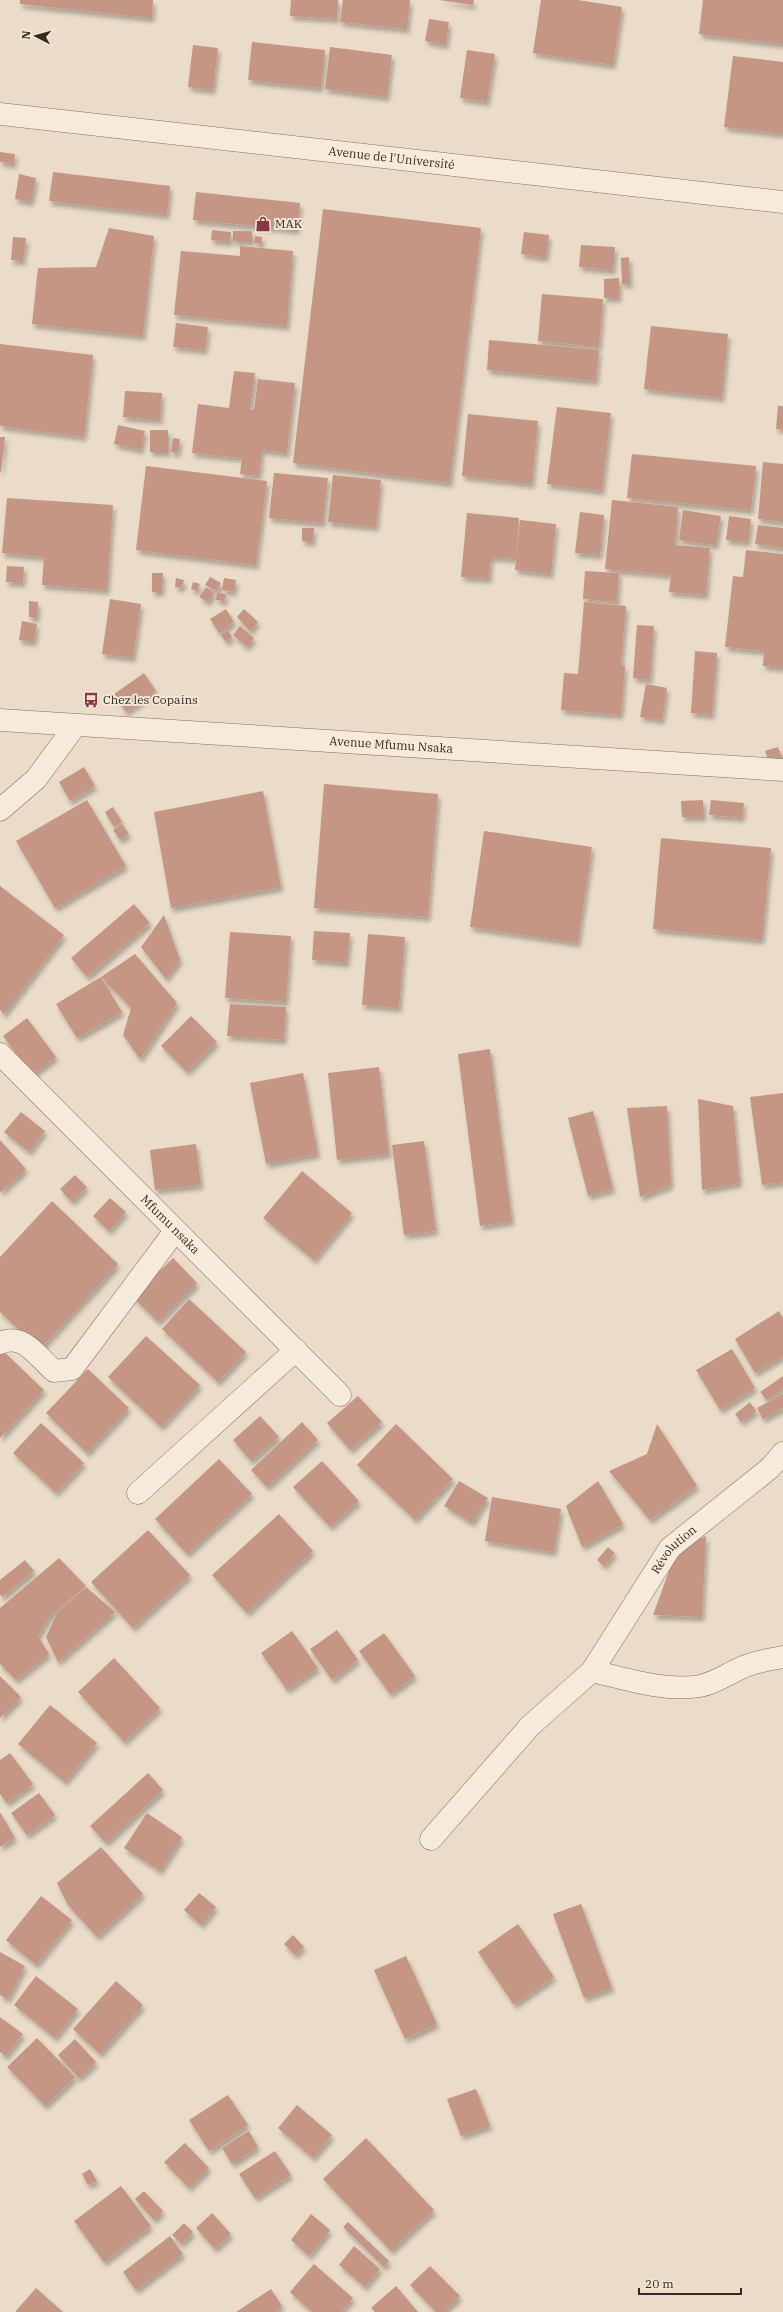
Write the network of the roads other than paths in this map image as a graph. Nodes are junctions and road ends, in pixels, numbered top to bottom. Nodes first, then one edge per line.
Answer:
1 (0, 114) edge
2 (783, 202) edge
3 (0, 720) edge
4 (75, 726) junction
5 (783, 770) edge
6 (0, 810) edge
7 (0, 1054) edge
8 (175, 1231) junction
9 (0, 1343) edge
10 (296, 1350) junction
11 (340, 1394) dead end
12 (779, 1464) edge
13 (138, 1493) dead end
14 (783, 1657) edge
15 (592, 1671) junction
16 (431, 1839) dead end

1 - 2 street, Avenue de l'Université
3 - 4 street, Avenue Mfumu Nsaka
4 - 5 street, Avenue Mfumu Nsaka
4 - 6 street
7 - 8 street, Mfumu nsaka
8 - 9 street
8 - 10 street, Mfumu nsaka
10 - 11 street, Mfumu nsaka
10 - 13 street
12 - 15 street, Révolution
14 - 15 street
15 - 16 street, Révolution

